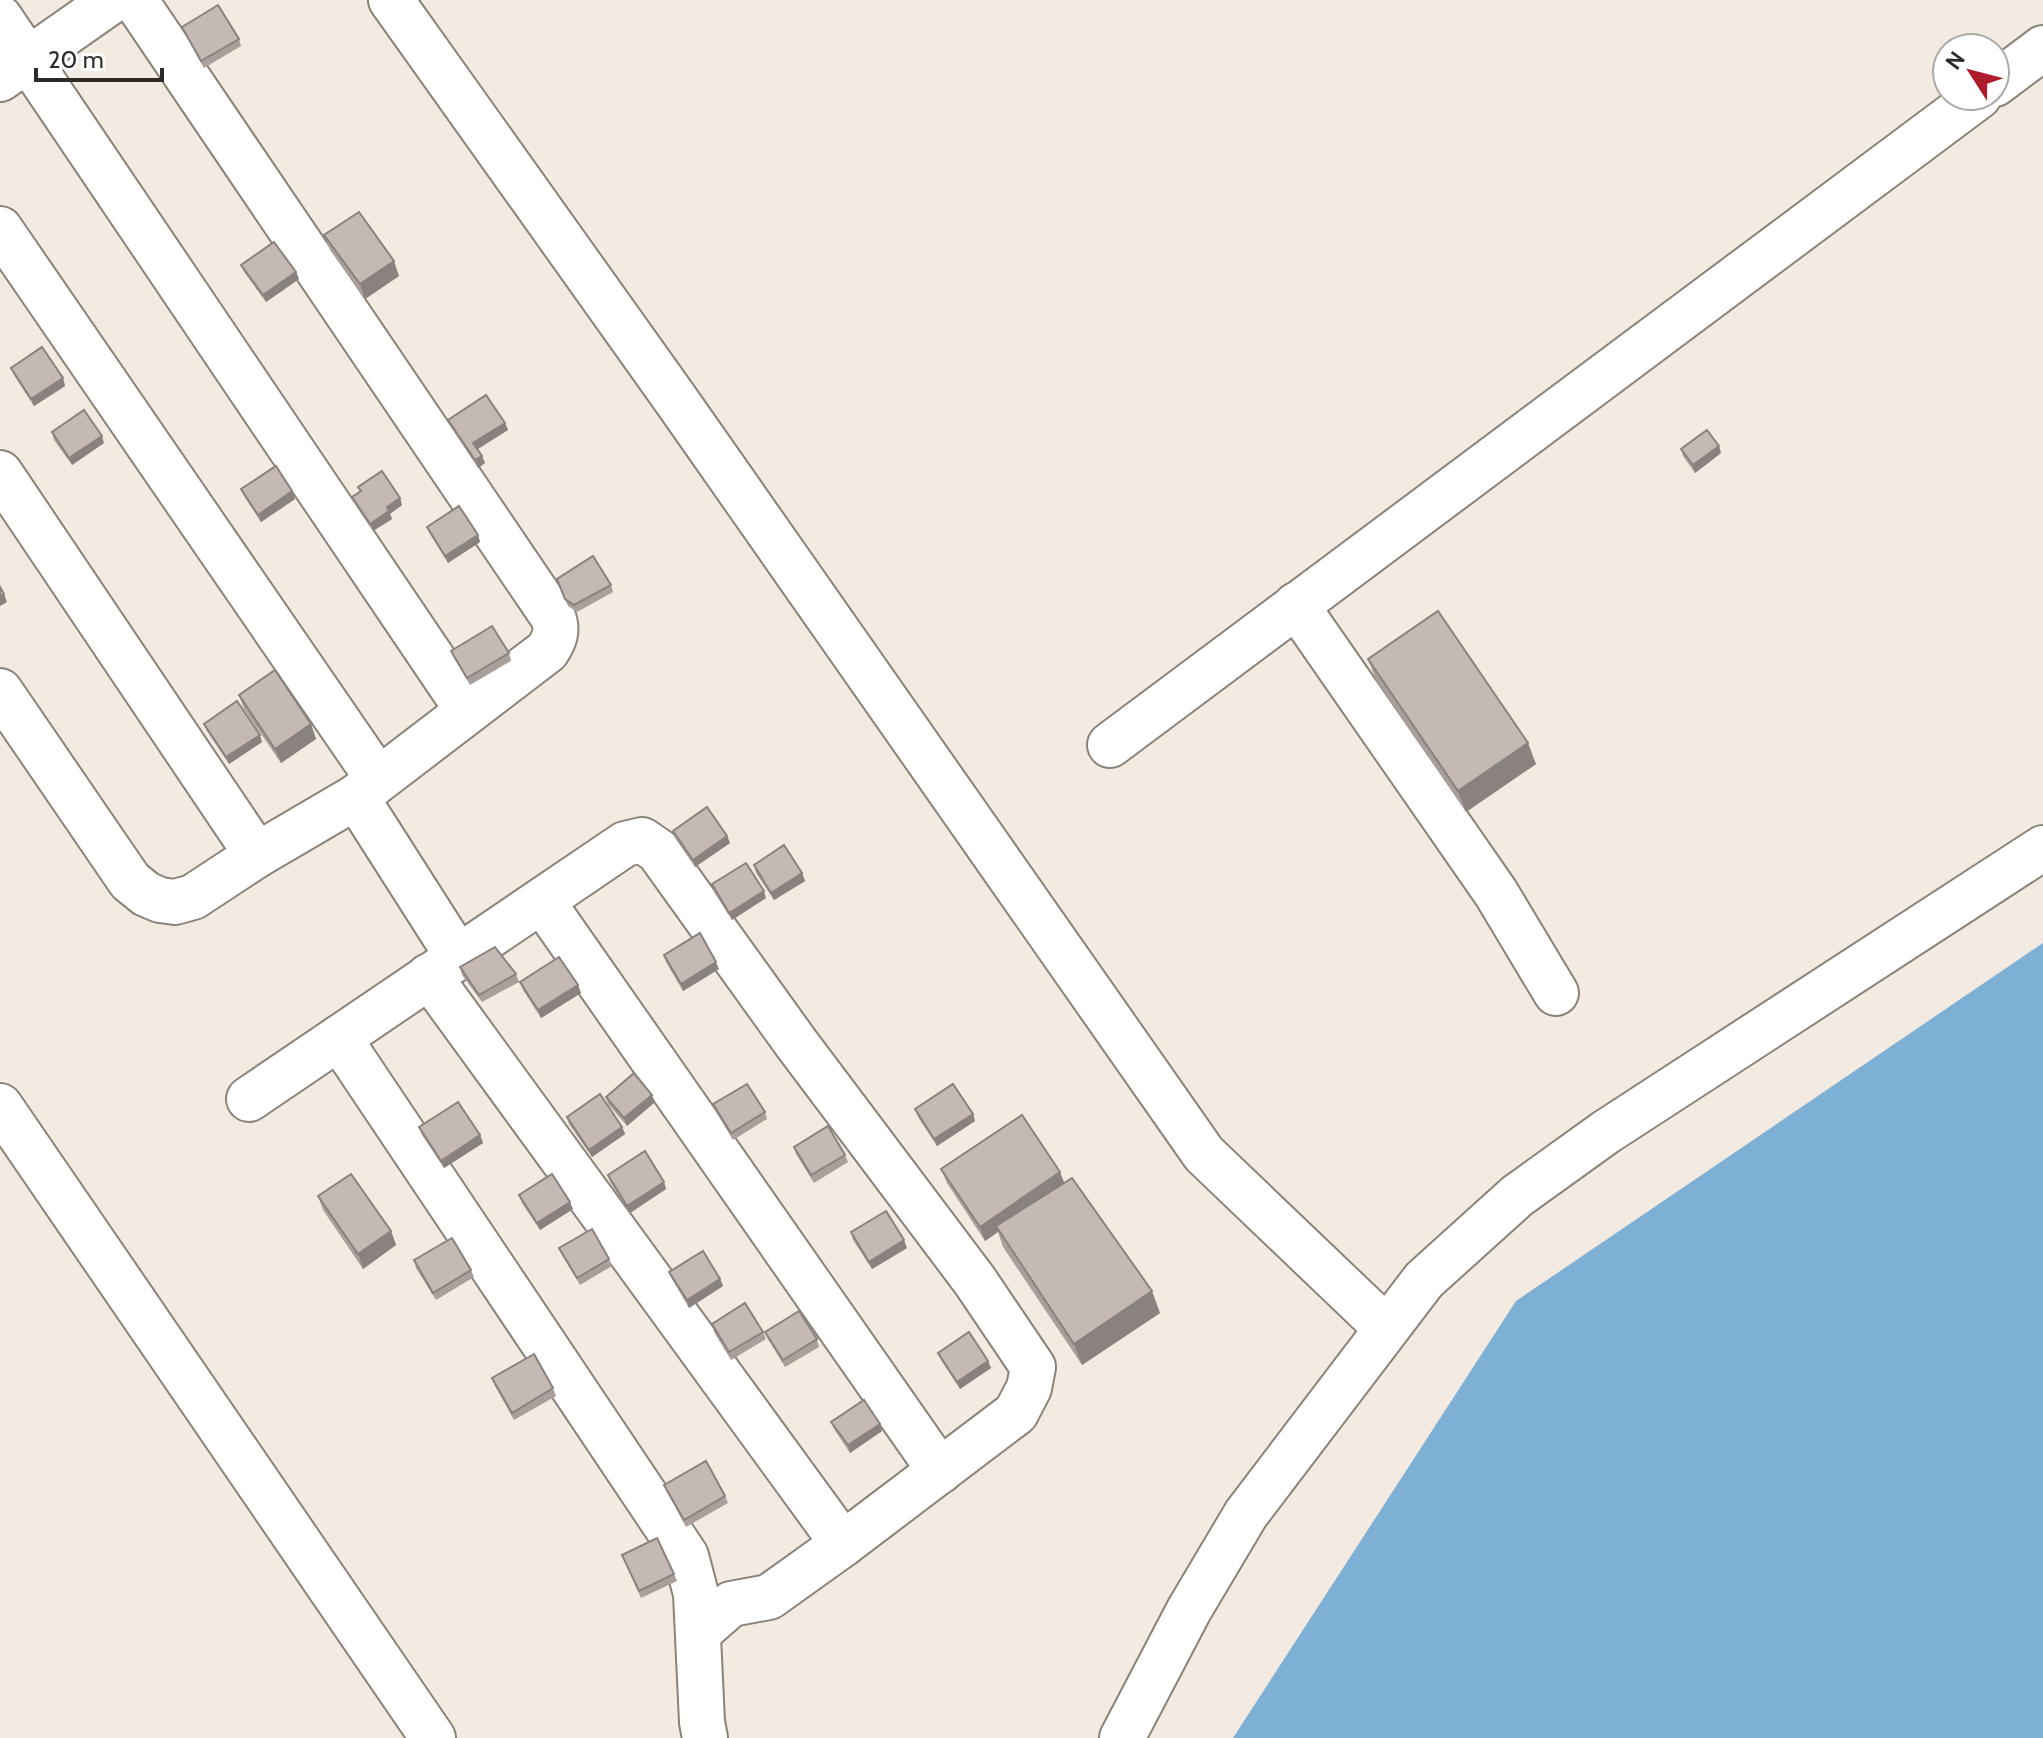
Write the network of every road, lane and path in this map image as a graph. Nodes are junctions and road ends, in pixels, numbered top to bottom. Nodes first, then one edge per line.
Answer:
1 (113, 0) edge
2 (135, 0) edge
3 (391, 0) edge
4 (0, 18) edge
5 (2043, 48) edge
6 (14, 69) edge
7 (2011, 72) edge
8 (1958, 112) edge
9 (0, 229) edge
10 (0, 473) edge
11 (1296, 605) junction
12 (0, 691) edge
13 (468, 711) junction
14 (1110, 745) dead end
15 (367, 788) junction
16 (2043, 848) edge
17 (257, 855) junction
18 (542, 901) junction
19 (444, 967) junction
20 (1556, 993) dead end
21 (339, 1038) junction
22 (249, 1099) dead end
23 (0, 1106) edge
24 (1385, 1327) junction
25 (940, 1471) junction
26 (843, 1544) junction
27 (699, 1632) junction
28 (433, 1738) edge
29 (705, 1738) edge
30 (1122, 1738) edge

1 - 6 street
2 - 13 street
3 - 24 street
4 - 6 street
5 - 7 street
6 - 13 street
8 - 11 street
9 - 15 street
10 - 17 street
11 - 14 street
11 - 20 street
12 - 17 street
13 - 15 street
15 - 17 street
15 - 19 street
16 - 24 street
18 - 19 street
18 - 25 street
18 - 25 street
19 - 21 street
19 - 26 street
21 - 22 street
21 - 27 street
23 - 28 street
24 - 30 street
25 - 26 street
26 - 27 street
27 - 29 street

